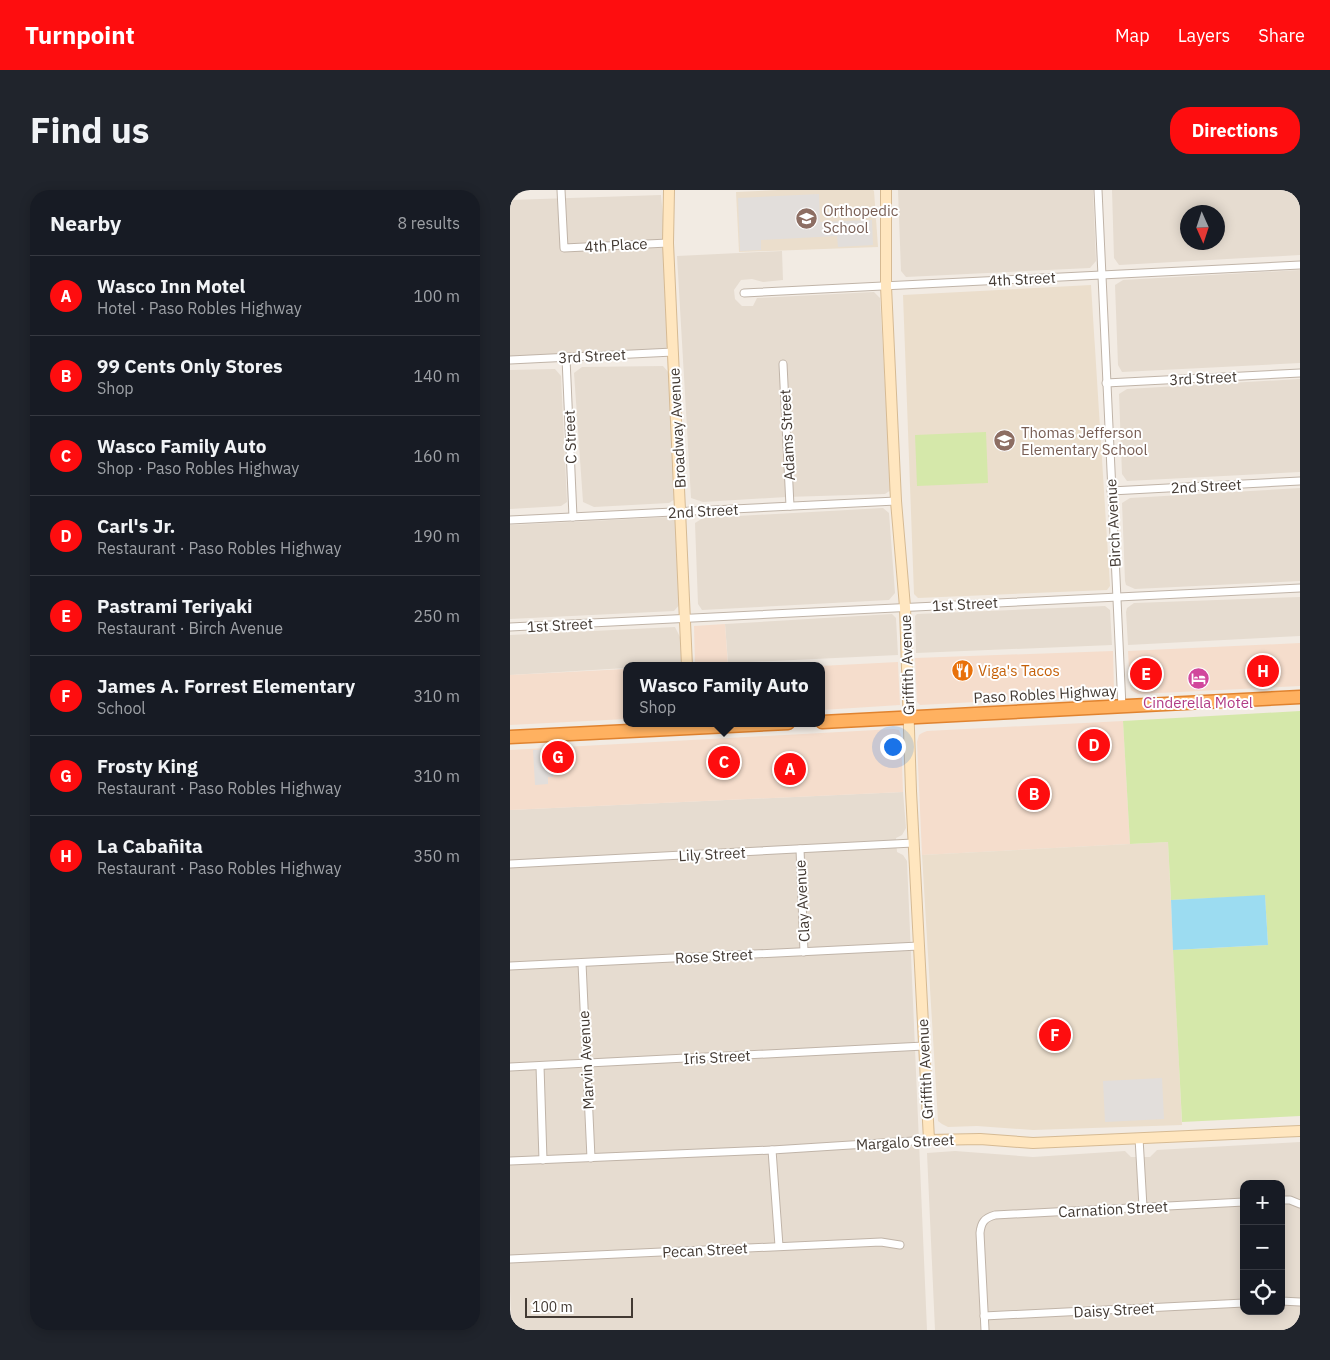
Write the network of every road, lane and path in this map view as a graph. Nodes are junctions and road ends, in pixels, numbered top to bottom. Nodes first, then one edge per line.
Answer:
1 (561, 190) edge
2 (669, 190) edge
3 (886, 190) edge
4 (1098, 190) edge
5 (668, 243) junction
6 (1300, 265) edge
7 (1102, 275) junction
8 (886, 286) junction
9 (744, 293) dead end
10 (673, 352) junction
11 (566, 358) junction
12 (510, 360) edge
13 (784, 364) dead end
14 (1300, 373) edge
15 (1106, 383) junction
16 (1300, 481) edge
17 (1111, 491) junction
18 (896, 501) junction
19 (790, 506) junction
20 (680, 512) junction
21 (573, 517) junction
22 (510, 520) edge
23 (1300, 588) edge
24 (1118, 597) junction
25 (905, 607) junction
26 (685, 619) junction
27 (510, 627) edge
28 (688, 662) edge
29 (1300, 697) edge
30 (1122, 707) junction
31 (908, 718) junction
32 (825, 722) edge
33 (674, 727) edge
34 (510, 737) edge
35 (914, 844) junction
36 (800, 850) junction
37 (510, 864) edge
38 (919, 946) junction
39 (804, 952) junction
40 (582, 963) junction
41 (510, 966) edge
42 (924, 1046) junction
43 (586, 1063) junction
44 (540, 1066) junction
45 (510, 1067) edge
46 (1300, 1131) edge
47 (1140, 1138) junction
48 (929, 1140) junction
49 (772, 1150) junction
50 (591, 1158) junction
51 (543, 1160) junction
52 (510, 1162) edge
53 (1285, 1200) edge
54 (1240, 1202) edge
55 (1300, 1204) edge
56 (1143, 1207) junction
57 (900, 1245) dead end
58 (779, 1246) junction
59 (510, 1259) edge
60 (1285, 1302) edge
61 (1300, 1302) edge
62 (1240, 1303) edge
63 (984, 1316) junction
64 (985, 1330) edge

1 - 5 street, 4th Place
2 - 5 street, Broadway Avenue
3 - 8 street, Griffith Avenue
4 - 7 street, Birch Avenue
5 - 10 street, Broadway Avenue
6 - 7 street, 4th Street
7 - 8 street, 4th Street
7 - 15 street, Birch Avenue
8 - 9 street, 4th Street
8 - 18 street, Griffith Avenue
10 - 11 street, 3rd Street
10 - 20 street, Broadway Avenue
11 - 12 street, 3rd Street
11 - 21 street, C Street
13 - 19 street, Adams Street
14 - 15 street, 3rd Street
15 - 17 street, Birch Avenue
16 - 17 street, 2nd Street
17 - 24 street, Birch Avenue
18 - 19 street, 2nd Street
18 - 25 street, Griffith Avenue
19 - 20 street, 2nd Street
20 - 21 street, 2nd Street
20 - 26 street, Broadway Avenue
21 - 22 street, 2nd Street
23 - 24 street, 1st Street
24 - 25 street, 1st Street
24 - 30 street, Birch Avenue
25 - 26 street, 1st Street
25 - 31 street, Griffith Avenue
26 - 27 street, 1st Street
26 - 28 street, Broadway Avenue
29 - 30 highway, Paso Robles Highway
30 - 31 highway, Paso Robles Highway
31 - 32 highway, Paso Robles Highway
31 - 35 street, Griffith Avenue
33 - 34 highway
35 - 36 street, Lily Street
35 - 38 street, Griffith Avenue
36 - 37 street, Lily Street
36 - 39 street, Clay Avenue
38 - 39 street, Rose Street
38 - 42 street, Griffith Avenue
39 - 40 street, Rose Street
40 - 41 street, Rose Street
40 - 43 street, Marvin Avenue
42 - 43 street, Iris Street
42 - 48 street, Griffith Avenue
43 - 44 street, Iris Street
43 - 50 street, Marvin Avenue
44 - 45 street, Iris Street
44 - 51 street
46 - 47 street, Margalo Street
47 - 48 street, Margalo Street
47 - 56 street
48 - 49 street, Margalo Street
49 - 50 street, Margalo Street
49 - 58 street
50 - 51 street, Margalo Street
51 - 52 street, Margalo Street
53 - 55 street
54 - 56 street, Carnation Street
56 - 63 street, Carnation Street
57 - 58 street, Pecan Street
58 - 59 street, Pecan Street
60 - 61 street
62 - 63 street, Daisy Street
63 - 64 street

